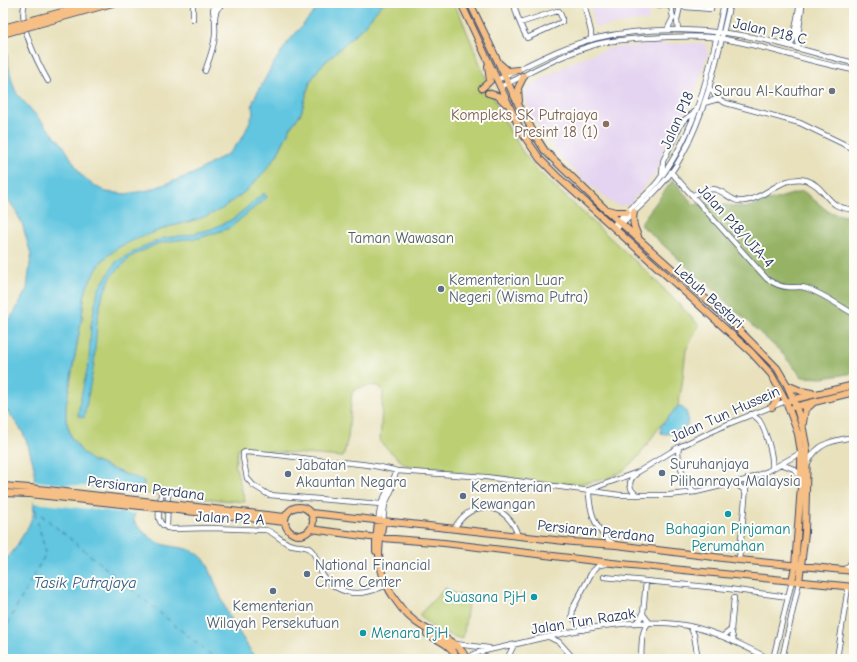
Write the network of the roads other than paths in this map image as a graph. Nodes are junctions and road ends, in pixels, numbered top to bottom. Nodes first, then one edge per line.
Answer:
1 (25, 3) edge
2 (95, 3) edge
3 (113, 3) edge
4 (192, 3) edge
5 (219, 3) edge
6 (461, 3) edge
7 (470, 3) edge
8 (514, 3) edge
9 (584, 3) edge
10 (656, 3) edge
11 (712, 3) edge
12 (724, 3) edge
13 (730, 3) edge
14 (800, 3) edge
15 (803, 3) edge
16 (671, 6) junction
17 (680, 6) junction
18 (193, 19) dead end
19 (37, 22) junction
20 (520, 23) junction
21 (3, 28) edge
22 (667, 30) junction
23 (678, 30) junction
24 (591, 32) junction
25 (721, 32) junction
26 (3, 34) edge
27 (598, 38) junction
28 (719, 38) junction
29 (591, 40) junction
30 (785, 46) junction
31 (798, 49) junction
32 (487, 57) junction
33 (498, 61) junction
34 (854, 62) edge
35 (518, 70) junction
36 (854, 70) edge
37 (205, 71) dead end
38 (505, 76) junction
39 (524, 76) junction
40 (497, 80) junction
41 (48, 81) dead end
42 (508, 83) junction
43 (500, 87) junction
44 (709, 87) junction
45 (482, 88) dead end
46 (488, 93) dead end
47 (718, 99) junction
48 (704, 103) junction
49 (519, 106) junction
50 (509, 107) junction
51 (696, 111) junction
52 (854, 149) edge
53 (671, 172) junction
54 (662, 176) junction
55 (693, 195) junction
56 (605, 209) junction
57 (854, 210) edge
58 (627, 212) junction
59 (634, 212) junction
60 (620, 222) junction
61 (614, 228) junction
62 (640, 240) junction
63 (854, 314) edge
64 (778, 385) junction
65 (787, 385) junction
66 (854, 385) edge
67 (854, 392) edge
68 (814, 394) junction
69 (794, 399) junction
70 (823, 400) junction
71 (786, 401) junction
72 (772, 406) junction
73 (796, 406) junction
74 (789, 409) junction
75 (751, 414) junction
76 (803, 429) junction
77 (854, 437) edge
78 (679, 447) junction
79 (804, 451) junction
80 (781, 464) junction
81 (807, 465) junction
82 (772, 469) junction
83 (398, 471) junction
84 (638, 472) junction
85 (801, 477) junction
86 (747, 479) junction
87 (735, 483) junction
88 (3, 486) edge
89 (589, 490) junction
90 (29, 491) junction
91 (696, 492) junction
92 (3, 493) edge
93 (745, 493) junction
94 (639, 495) junction
95 (381, 504) junction
96 (311, 513) junction
97 (285, 519) junction
98 (380, 521) junction
99 (167, 528) junction
100 (311, 529) junction
101 (454, 529) junction
102 (518, 536) junction
103 (378, 538) junction
104 (391, 539) junction
105 (616, 545) junction
106 (380, 551) junction
107 (854, 553) edge
108 (739, 560) junction
109 (612, 563) junction
110 (853, 564) edge
111 (798, 566) junction
112 (840, 570) junction
113 (854, 571) edge
114 (604, 577) dead end
115 (646, 581) junction
116 (792, 581) junction
117 (799, 582) junction
118 (386, 586) junction
119 (851, 587) edge
120 (788, 597) junction
121 (734, 598) dead end
122 (573, 608) junction
123 (567, 610) dead end
124 (643, 614) junction
125 (407, 616) junction
126 (648, 622) junction
127 (633, 624) junction
128 (690, 626) junction
129 (583, 630) junction
130 (731, 630) junction
131 (720, 636) junction
132 (548, 637) junction
133 (734, 642) junction
134 (453, 644) junction
135 (514, 645) junction
136 (496, 649) junction
137 (457, 659) edge
138 (467, 659) edge
139 (509, 659) edge
140 (574, 659) edge
141 (641, 659) edge
142 (698, 659) edge
143 (770, 659) edge
144 (773, 659) edge
145 (782, 659) edge
146 (837, 659) edge

1 - 41 street
2 - 19 main road
3 - 19 main road
4 - 18 street
5 - 37 street
6 - 32 main road, Lebuh Bestari
7 - 33 main road, Lebuh Bestari
8 - 20 street
9 - 24 street
10 - 16 street
11 - 17 street
12 - 25 street, Jalan P18
13 - 25 street, Jalan P18
14 - 30 street
15 - 31 street
16 - 17 street
16 - 22 street
17 - 23 street
19 - 21 main road, bridge
19 - 26 main road, bridge
20 - 20 street
22 - 23 street, Jalan P18 C
22 - 27 street, Jalan P18 C
23 - 25 street, Jalan P18 C
24 - 27 street
24 - 29 street
25 - 28 street, Jalan P18
25 - 30 street, Jalan P18 C
27 - 29 street, Jalan P18 C
28 - 36 street, Jalan P18 C
28 - 39 street, Jalan P18 C
28 - 44 street, Jalan P18
28 - 51 street, Jalan P18
29 - 35 street, Jalan P18 C
30 - 31 street, Jalan P18 C
31 - 34 street, Jalan P18 C
32 - 40 main road, Lebuh Bestari
32 - 45 main road
33 - 35 main road
33 - 38 main road, Lebuh Bestari
35 - 38 street, Jalan P18 C
38 - 40 street, Jalan P18 C
38 - 42 main road, Lebuh Bestari
39 - 42 street, Jalan P18 C
39 - 49 main road
40 - 43 main road, Lebuh Bestari
42 - 43 street, Jalan P18 C
42 - 49 main road, Lebuh Bestari
43 - 50 main road, Lebuh Bestari
44 - 47 street
44 - 48 street, Jalan P18
46 - 50 main road
47 - 48 street
47 - 52 street
48 - 53 street, Jalan P18
49 - 56 main road, Lebuh Bestari
50 - 61 main road, Lebuh Bestari
51 - 54 street, Jalan P18
51 - 54 street
53 - 55 street, Jalan P18/UIA-4
53 - 59 street, Jalan P18
54 - 58 street, Jalan P18
55 - 57 street
55 - 63 street, Jalan P18/UIA-4
56 - 58 main road
56 - 60 main road, Lebuh Bestari
58 - 60 street, Jalan P18
59 - 60 street, Jalan P18
59 - 62 main road
60 - 61 street
60 - 62 main road, Lebuh Bestari
61 - 64 main road, Lebuh Bestari
62 - 65 main road, Lebuh Bestari
64 - 71 main road, Lebuh Bestari
64 - 72 main road
65 - 68 main road
65 - 69 main road, Lebuh Bestari
66 - 68 main road, Jalan Tun Hussein
67 - 70 main road, Jalan Tun Hussein
68 - 69 main road, Jalan Tun Hussein
69 - 71 main road, Jalan Tun Hussein
69 - 73 main road, Lebuh Bestari
70 - 73 main road, Jalan Tun Hussein
70 - 76 main road
71 - 72 street, Jalan Tun Hussein
71 - 74 main road, Lebuh Bestari
72 - 75 street, Jalan Tun Hussein
73 - 74 main road, Jalan Tun Hussein
73 - 76 main road, Lebuh Bestari
74 - 79 main road, Lebuh Bestari
75 - 78 street, Jalan Tun Hussein
75 - 82 street
76 - 79 main road, Lebuh Bestari
77 - 81 street
78 - 84 street, Jalan Tun Hussein
78 - 91 street
79 - 80 street
79 - 81 main road, Lebuh Bestari
79 - 85 main road, Lebuh Bestari
80 - 82 street
80 - 85 street
81 - 111 main road, Lebuh Bestari
82 - 86 street
83 - 89 street
83 - 95 street
83 - 95 street
83 - 98 street
84 - 89 street, Jalan Tun Hussein
84 - 94 street
85 - 111 main road, Lebuh Bestari
86 - 87 street
86 - 93 street
87 - 91 street
87 - 93 street
88 - 90 main road, Persiaran Perdana
89 - 94 street
89 - 105 street
90 - 92 main road, Persiaran Perdana
90 - 97 main road, Persiaran Perdana, bridge
91 - 94 street
93 - 108 street
95 - 98 street
96 - 97 main road
96 - 98 main road, Persiaran Perdana
96 - 100 main road
97 - 100 main road
98 - 101 main road, Persiaran Perdana
98 - 103 main road
99 - 99 street
99 - 118 street, Jalan P2 A
100 - 103 main road, Persiaran Perdana
101 - 102 main road, Persiaran Perdana
101 - 102 street
102 - 105 main road, Persiaran Perdana
103 - 104 main road, Persiaran Perdana
103 - 106 main road
103 - 118 main road
104 - 106 main road
104 - 109 main road, Persiaran Perdana
105 - 108 main road, Persiaran Perdana
106 - 118 main road
107 - 110 street
108 - 111 main road, Persiaran Perdana
109 - 116 main road, Persiaran Perdana
109 - 122 street
110 - 112 street
111 - 112 main road, Persiaran Perdana
111 - 116 main road, Lebuh Bestari
111 - 117 main road, Lebuh Bestari
112 - 113 main road, Persiaran Perdana
114 - 115 street
115 - 120 street
115 - 124 street
116 - 117 main road, Persiaran Perdana
116 - 120 street, Lebuh Bestari
117 - 119 main road, Persiaran Perdana
117 - 145 street, Lebuh Bestari
118 - 125 main road
119 - 146 street
120 - 144 street, Lebuh Bestari
121 - 130 street
122 - 123 street
122 - 129 street
124 - 126 street
124 - 127 street
125 - 134 main road
125 - 137 main road
126 - 127 street, Jalan Tun Razak
126 - 128 street, Jalan Tun Razak
126 - 141 street
127 - 129 street, Jalan Tun Razak
128 - 131 street, Jalan Tun Razak
128 - 142 street
129 - 132 street, Jalan Tun Razak
130 - 131 street
130 - 133 street
131 - 133 street, Jalan Tun Razak
132 - 135 street, Jalan Tun Razak
132 - 140 street
133 - 143 street, Jalan Tun Razak
134 - 136 street
134 - 138 main road
135 - 136 street, Jalan Tun Razak
135 - 139 street
136 - 138 street, Jalan Tun Razak

